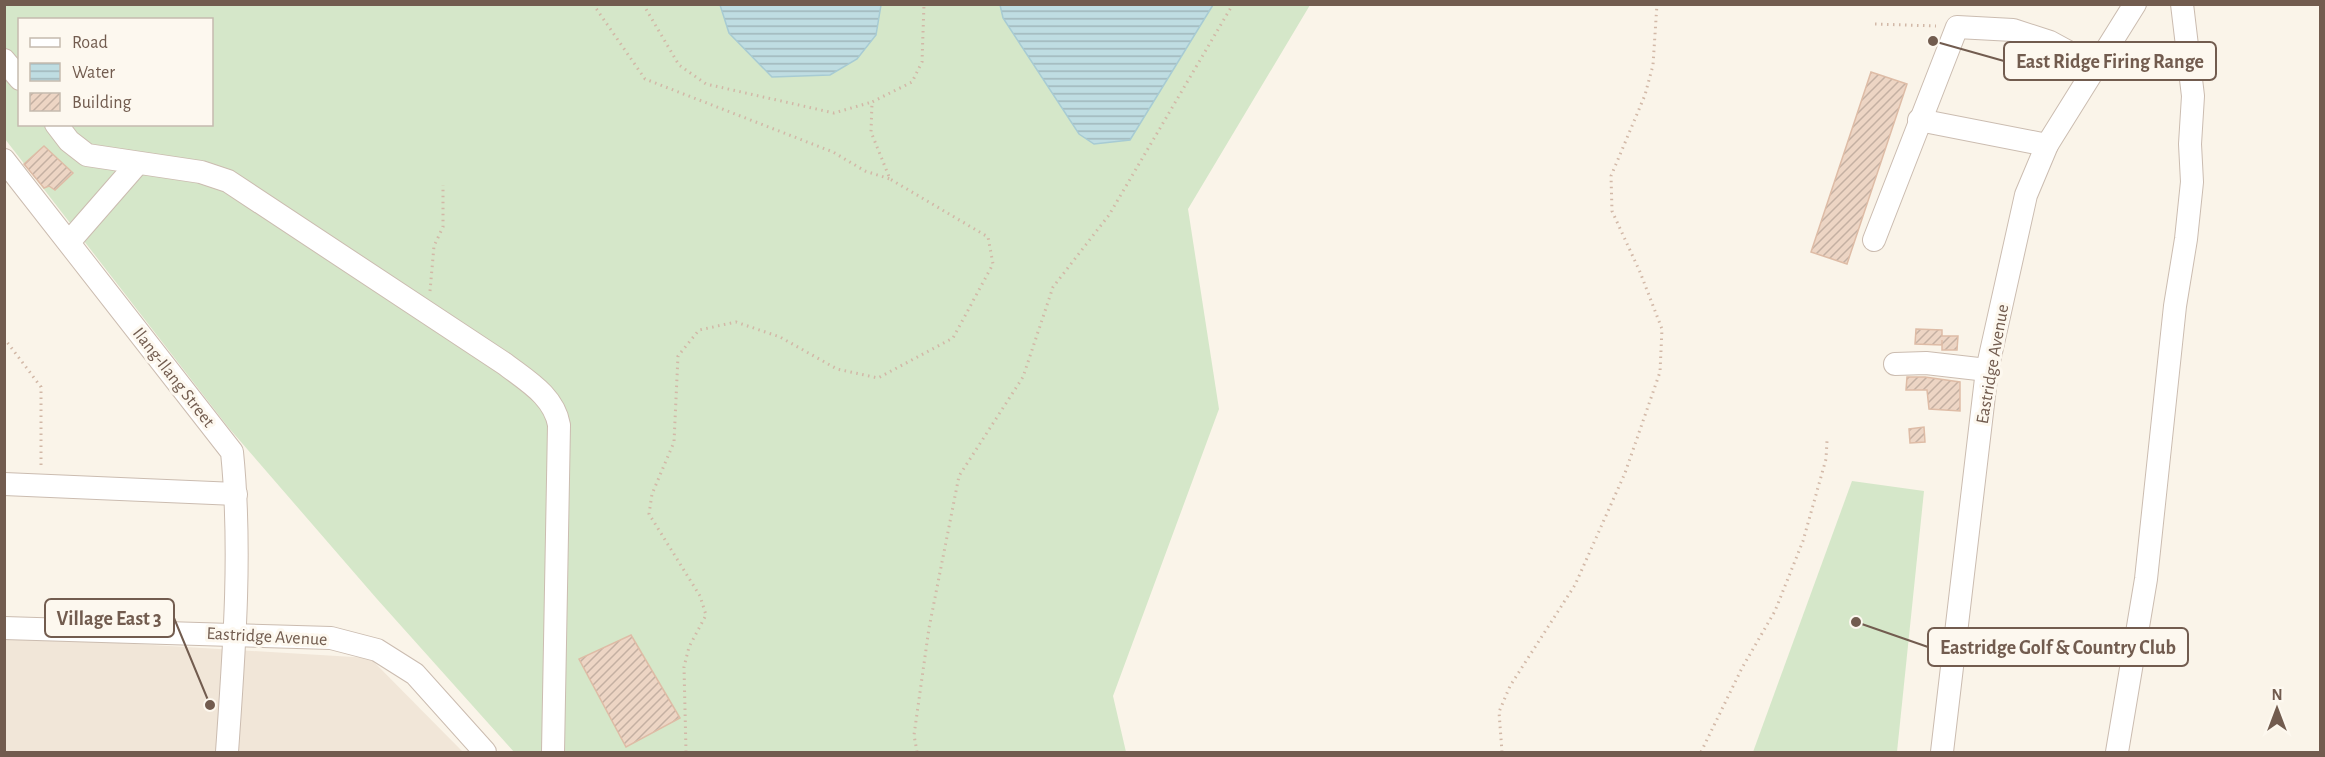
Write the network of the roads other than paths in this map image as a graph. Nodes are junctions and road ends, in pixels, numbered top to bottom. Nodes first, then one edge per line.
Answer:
1 (2135, 4) edge
2 (2182, 4) edge
3 (4, 60) edge
4 (2096, 67) junction
5 (18, 77) edge
6 (1919, 120) junction
7 (58, 126) edge
8 (2047, 145) junction
9 (4, 160) edge
10 (138, 164) junction
11 (1874, 240) dead end
12 (69, 242) junction
13 (1895, 364) dead end
14 (1987, 370) junction
15 (4, 484) edge
16 (236, 494) junction
17 (4, 628) edge
18 (235, 633) junction
19 (227, 753) edge
20 (486, 753) edge
21 (553, 753) edge
22 (1942, 753) edge
23 (2117, 753) edge

1 - 4 street, Eastridge Avenue
2 - 23 street
3 - 5 street
4 - 6 street
4 - 8 street, Eastridge Avenue
6 - 8 street
6 - 11 street
7 - 10 street
8 - 14 street, Eastridge Avenue
9 - 12 street, Ilang-Ilang Street
10 - 12 street
10 - 21 street
12 - 16 street, Ilang-Ilang Street
13 - 14 street
14 - 22 street, Eastridge Avenue
15 - 16 street
16 - 18 street, Ilang-Ilang Street
17 - 18 street, Eastridge Avenue
18 - 19 street, Ilang-Ilang Street
18 - 20 street, Eastridge Avenue

